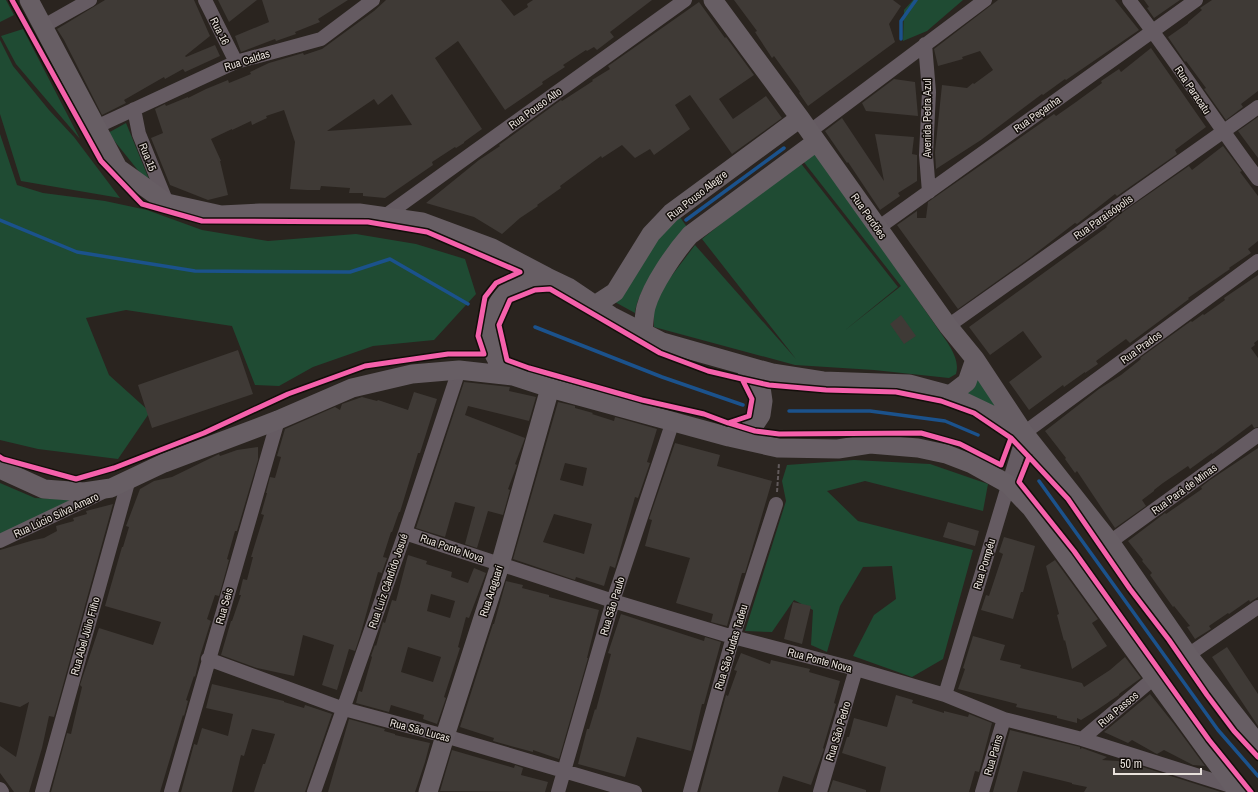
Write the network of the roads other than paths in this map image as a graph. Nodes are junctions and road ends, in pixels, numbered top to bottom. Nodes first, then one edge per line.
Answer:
1 (29, 0) edge
2 (90, 0) edge
3 (205, 0) edge
4 (373, 0) edge
5 (685, 0) edge
6 (713, 0) edge
7 (985, 0) edge
8 (1129, 0) edge
9 (1196, 0) edge
10 (42, 27) junction
11 (1153, 31) junction
12 (925, 44) junction
13 (236, 62) junction
14 (1258, 107) edge
15 (134, 109) junction
16 (96, 127) junction
17 (808, 131) junction
18 (1223, 133) junction
19 (1258, 179) edge
20 (929, 192) junction
21 (167, 203) junction
22 (385, 216) junction
23 (878, 228) junction
24 (1258, 261) edge
25 (547, 277) junction
26 (595, 305) junction
27 (948, 326) junction
28 (643, 332) junction
29 (975, 359) junction
30 (744, 366) junction
31 (459, 370) junction
32 (513, 376) junction
33 (550, 388) junction
34 (950, 395) junction
35 (278, 420) junction
36 (673, 421) junction
37 (1024, 432) junction
38 (1258, 435) edge
39 (729, 436) junction
40 (0, 468) edge
41 (129, 479) junction
42 (1008, 484) junction
43 (112, 488) junction
44 (776, 504) road end
45 (405, 533) junction
46 (0, 542) edge
47 (1110, 542) junction
48 (500, 564) junction
49 (613, 601) junction
50 (1258, 607) edge
51 (733, 637) junction
52 (1188, 655) junction
53 (208, 659) junction
54 (856, 669) junction
55 (1154, 678) junction
56 (945, 695) junction
57 (344, 709) junction
58 (1004, 719) junction
59 (445, 736) junction
60 (1082, 739) junction
61 (1258, 744) edge
62 (564, 772) junction
63 (0, 789) edge
64 (1236, 789) edge
65 (2, 792) edge
66 (42, 792) edge
67 (170, 792) edge
68 (314, 792) edge
69 (428, 792) edge
70 (558, 792) edge
71 (635, 792) edge
72 (690, 792) edge
73 (820, 792) edge
74 (982, 792) edge

1 - 10 main road
2 - 10 street
3 - 13 street, Rua 16
4 - 13 street, Rua Caldas
5 - 22 street, Rua Pouso Alto
6 - 17 main road, Rua Perdões
7 - 12 street, Rua Pouso Alegre
8 - 11 street, Rua Paracatu
9 - 11 street, Rua Peçanha
10 - 16 main road
11 - 18 street, Rua Paracatu
11 - 20 street, Rua Peçanha
12 - 17 street, Rua Pouso Alegre
12 - 20 street, Avenida Pedra Azul
13 - 15 street, Rua Caldas
14 - 18 street, Rua Paraisópolis
15 - 16 street, Rua Caldas
15 - 21 street, Rua 15
16 - 21 main road
17 - 23 main road, Rua Perdões
17 - 26 main road, Rua Pouso Alegre
17 - 28 main road, Rua Pouso Alegre
18 - 19 street, Rua Paracatu
18 - 27 street, Rua Paraisópolis
20 - 23 street, Rua Peçanha
21 - 22 main road
22 - 25 main road
23 - 27 main road, Rua Perdões
24 - 37 street, Rua Prados
25 - 26 main road
25 - 32 main road
26 - 28 main road
27 - 29 main road, Rua Perdões
28 - 30 main road
29 - 34 main road
29 - 37 main road, Rua Perdões
30 - 34 main road
30 - 39 main road
31 - 32 main road
31 - 35 main road
31 - 45 street, Rua Luiz Cândido Josué
32 - 33 main road
33 - 36 main road
33 - 48 main road, Rua Araguari
34 - 37 main road
35 - 41 main road
35 - 53 street, Rua Seis
36 - 39 main road
36 - 49 street, Rua São Paulo
37 - 42 street, Rua Pompéu
37 - 47 main road, Rua Perdões
38 - 47 street, Rua Pará de Minas
39 - 42 main road
40 - 43 main road
41 - 43 main road
41 - 66 street, Rua Abel Júlio Filho
42 - 55 main road
42 - 56 street, Rua Pompéu
43 - 46 street, Rua Lúcio Silva Amaro
44 - 51 street, Rua São Judas Tadeu
45 - 48 street, Rua Ponte Nova
45 - 57 street, Rua Luiz Cândido Josué
47 - 52 main road, Rua Perdões
48 - 49 street, Rua Ponte Nova
48 - 59 main road, Rua Araguari
49 - 51 street, Rua Ponte Nova
49 - 62 street, Rua São Paulo
50 - 52 street
51 - 54 street, Rua Ponte Nova
51 - 72 street, Rua São Judas Tadeu
52 - 61 main road, Rua Perdões
53 - 57 street, Rua São Lucas
53 - 67 street, Rua Seis
54 - 56 street, Rua Ponte Nova
54 - 73 street, Rua São Pedro
55 - 60 street, Rua Passos
55 - 64 main road
56 - 58 street, Rua Ponte Nova
57 - 59 street, Rua São Lucas
57 - 68 street, Rua Luiz Cândido Josué
58 - 60 street, Rua Ponte Nova
58 - 74 street, Rua Pains
59 - 62 street, Rua São Lucas
59 - 69 main road, Rua Araguari
60 - 64 street, Rua Ponte Nova
62 - 70 street, Rua São Paulo
62 - 71 street, Rua São Lucas
63 - 65 street

